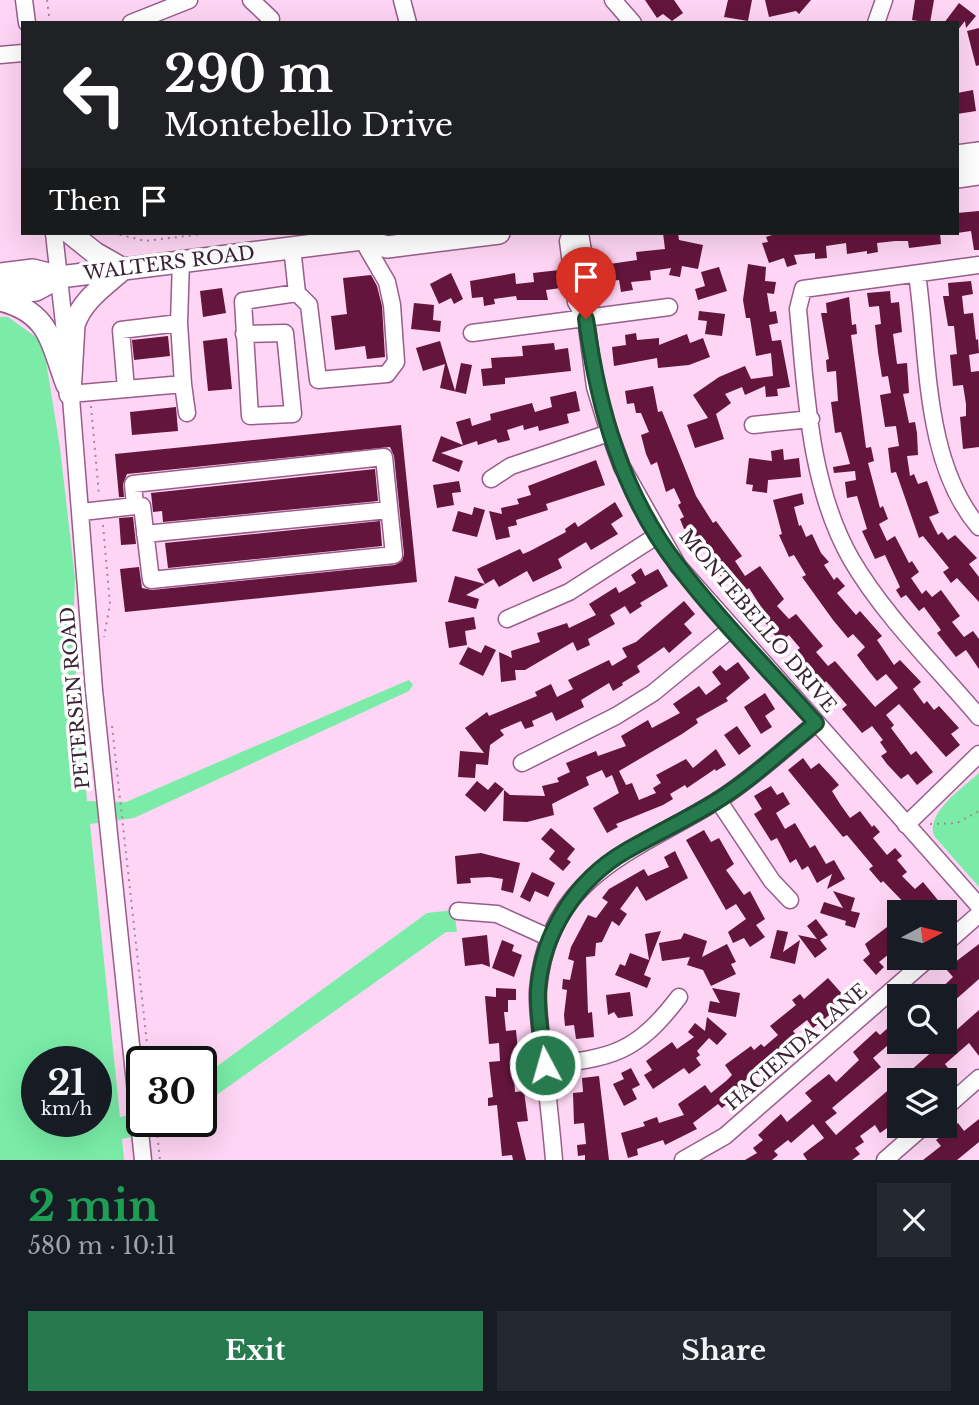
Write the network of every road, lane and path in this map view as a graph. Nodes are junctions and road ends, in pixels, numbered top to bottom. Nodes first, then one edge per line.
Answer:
1 (24, 0) edge
2 (47, 0) edge
3 (189, 0) edge
4 (251, 0) edge
5 (402, 0) edge
6 (613, 0) edge
7 (884, 0) edge
8 (271, 19) dead end
9 (27, 21) edge
10 (50, 21) edge
11 (136, 21) edge
12 (407, 21) edge
13 (631, 21) edge
14 (877, 21) edge
15 (21, 52) edge
16 (0, 55) edge
17 (979, 153) edge
18 (959, 156) edge
19 (979, 174) edge
20 (959, 177) edge
21 (54, 235) edge
22 (73, 235) edge
23 (121, 235) edge
24 (194, 235) edge
25 (483, 235) edge
26 (570, 235) edge
27 (580, 235) edge
28 (368, 236) edge
29 (292, 247) junction
30 (181, 261) junction
31 (979, 265) edge
32 (122, 269) junction
33 (0, 274) edge
34 (917, 274) junction
35 (60, 277) junction
36 (297, 293) junction
37 (0, 295) edge
38 (0, 300) edge
39 (669, 307) dead end
40 (586, 319) junction
41 (179, 323) junction
42 (472, 333) dead end
43 (244, 334) junction
44 (183, 384) junction
45 (126, 389) junction
46 (80, 393) junction
47 (187, 413) dead end
48 (811, 419) junction
49 (753, 425) dead end
50 (609, 433) junction
51 (491, 479) dead end
52 (135, 506) junction
53 (101, 510) junction
54 (389, 510) junction
55 (82, 512) junction
56 (979, 527) edge
57 (145, 534) junction
58 (658, 535) junction
59 (507, 619) dead end
60 (733, 628) junction
61 (104, 642) dead end
62 (979, 717) edge
63 (112, 720) dead end
64 (816, 723) junction
65 (979, 754) edge
66 (522, 763) dead end
67 (718, 800) junction
68 (979, 811) edge
69 (930, 824) dead end
70 (906, 825) junction
71 (790, 900) dead end
72 (979, 906) edge
73 (458, 911) dead end
74 (979, 914) edge
75 (957, 933) edge
76 (550, 938) junction
77 (915, 970) edge
78 (679, 997) dead end
79 (147, 1046) edge
80 (545, 1065) junction
81 (979, 1078) edge
82 (957, 1097) edge
83 (158, 1137) edge
84 (910, 1138) edge
85 (143, 1160) edge
86 (160, 1160) edge
87 (554, 1160) edge
88 (683, 1160) edge
89 (885, 1160) edge

1 - 9 street
2 - 10 path
3 - 11 street
4 - 8 street
5 - 12 street
6 - 13 street
7 - 14 street
15 - 16 street
17 - 18 main road
19 - 20 main road
21 - 35 street, PETERSEN ROAD
22 - 32 main road
23 - 24 path
25 - 28 main road, WALTERS ROAD
26 - 40 street, MONTEBELLO DRIVE
27 - 40 street, MONTEBELLO DRIVE
28 - 29 main road, WALTERS ROAD
28 - 36 street
29 - 30 main road, WALTERS ROAD
29 - 36 street
30 - 32 main road, WALTERS ROAD
30 - 41 street
31 - 34 street
32 - 35 main road, WALTERS ROAD
32 - 46 main road
33 - 35 main road, WALTERS ROAD
34 - 48 street
34 - 56 street
35 - 37 main road, WALTERS ROAD
35 - 46 street, PETERSEN ROAD
36 - 43 street
38 - 46 main road
39 - 40 street
40 - 42 street
40 - 50 street, MONTEBELLO DRIVE
41 - 44 street
41 - 45 street
43 - 43 street
44 - 45 street
44 - 47 street
45 - 46 street
46 - 53 path
46 - 55 street, PETERSEN ROAD
48 - 49 street
48 - 62 street
50 - 51 street
50 - 58 street, MONTEBELLO DRIVE
52 - 53 street
52 - 54 street
52 - 57 street
53 - 55 street
53 - 61 path
54 - 57 street
54 - 57 street
55 - 85 street, PETERSEN ROAD
58 - 59 street
58 - 60 street, MONTEBELLO DRIVE
60 - 64 street, MONTEBELLO DRIVE
60 - 66 street
63 - 79 path
64 - 67 street
64 - 70 street, MONTEBELLO DRIVE
65 - 70 street
67 - 71 street
67 - 76 street
68 - 69 path
70 - 72 street, MONTEBELLO DRIVE
73 - 76 street
74 - 75 street
76 - 80 street
77 - 88 street, HACIENDA LANE
78 - 80 street
80 - 87 street
81 - 82 street
83 - 86 path
84 - 89 street

